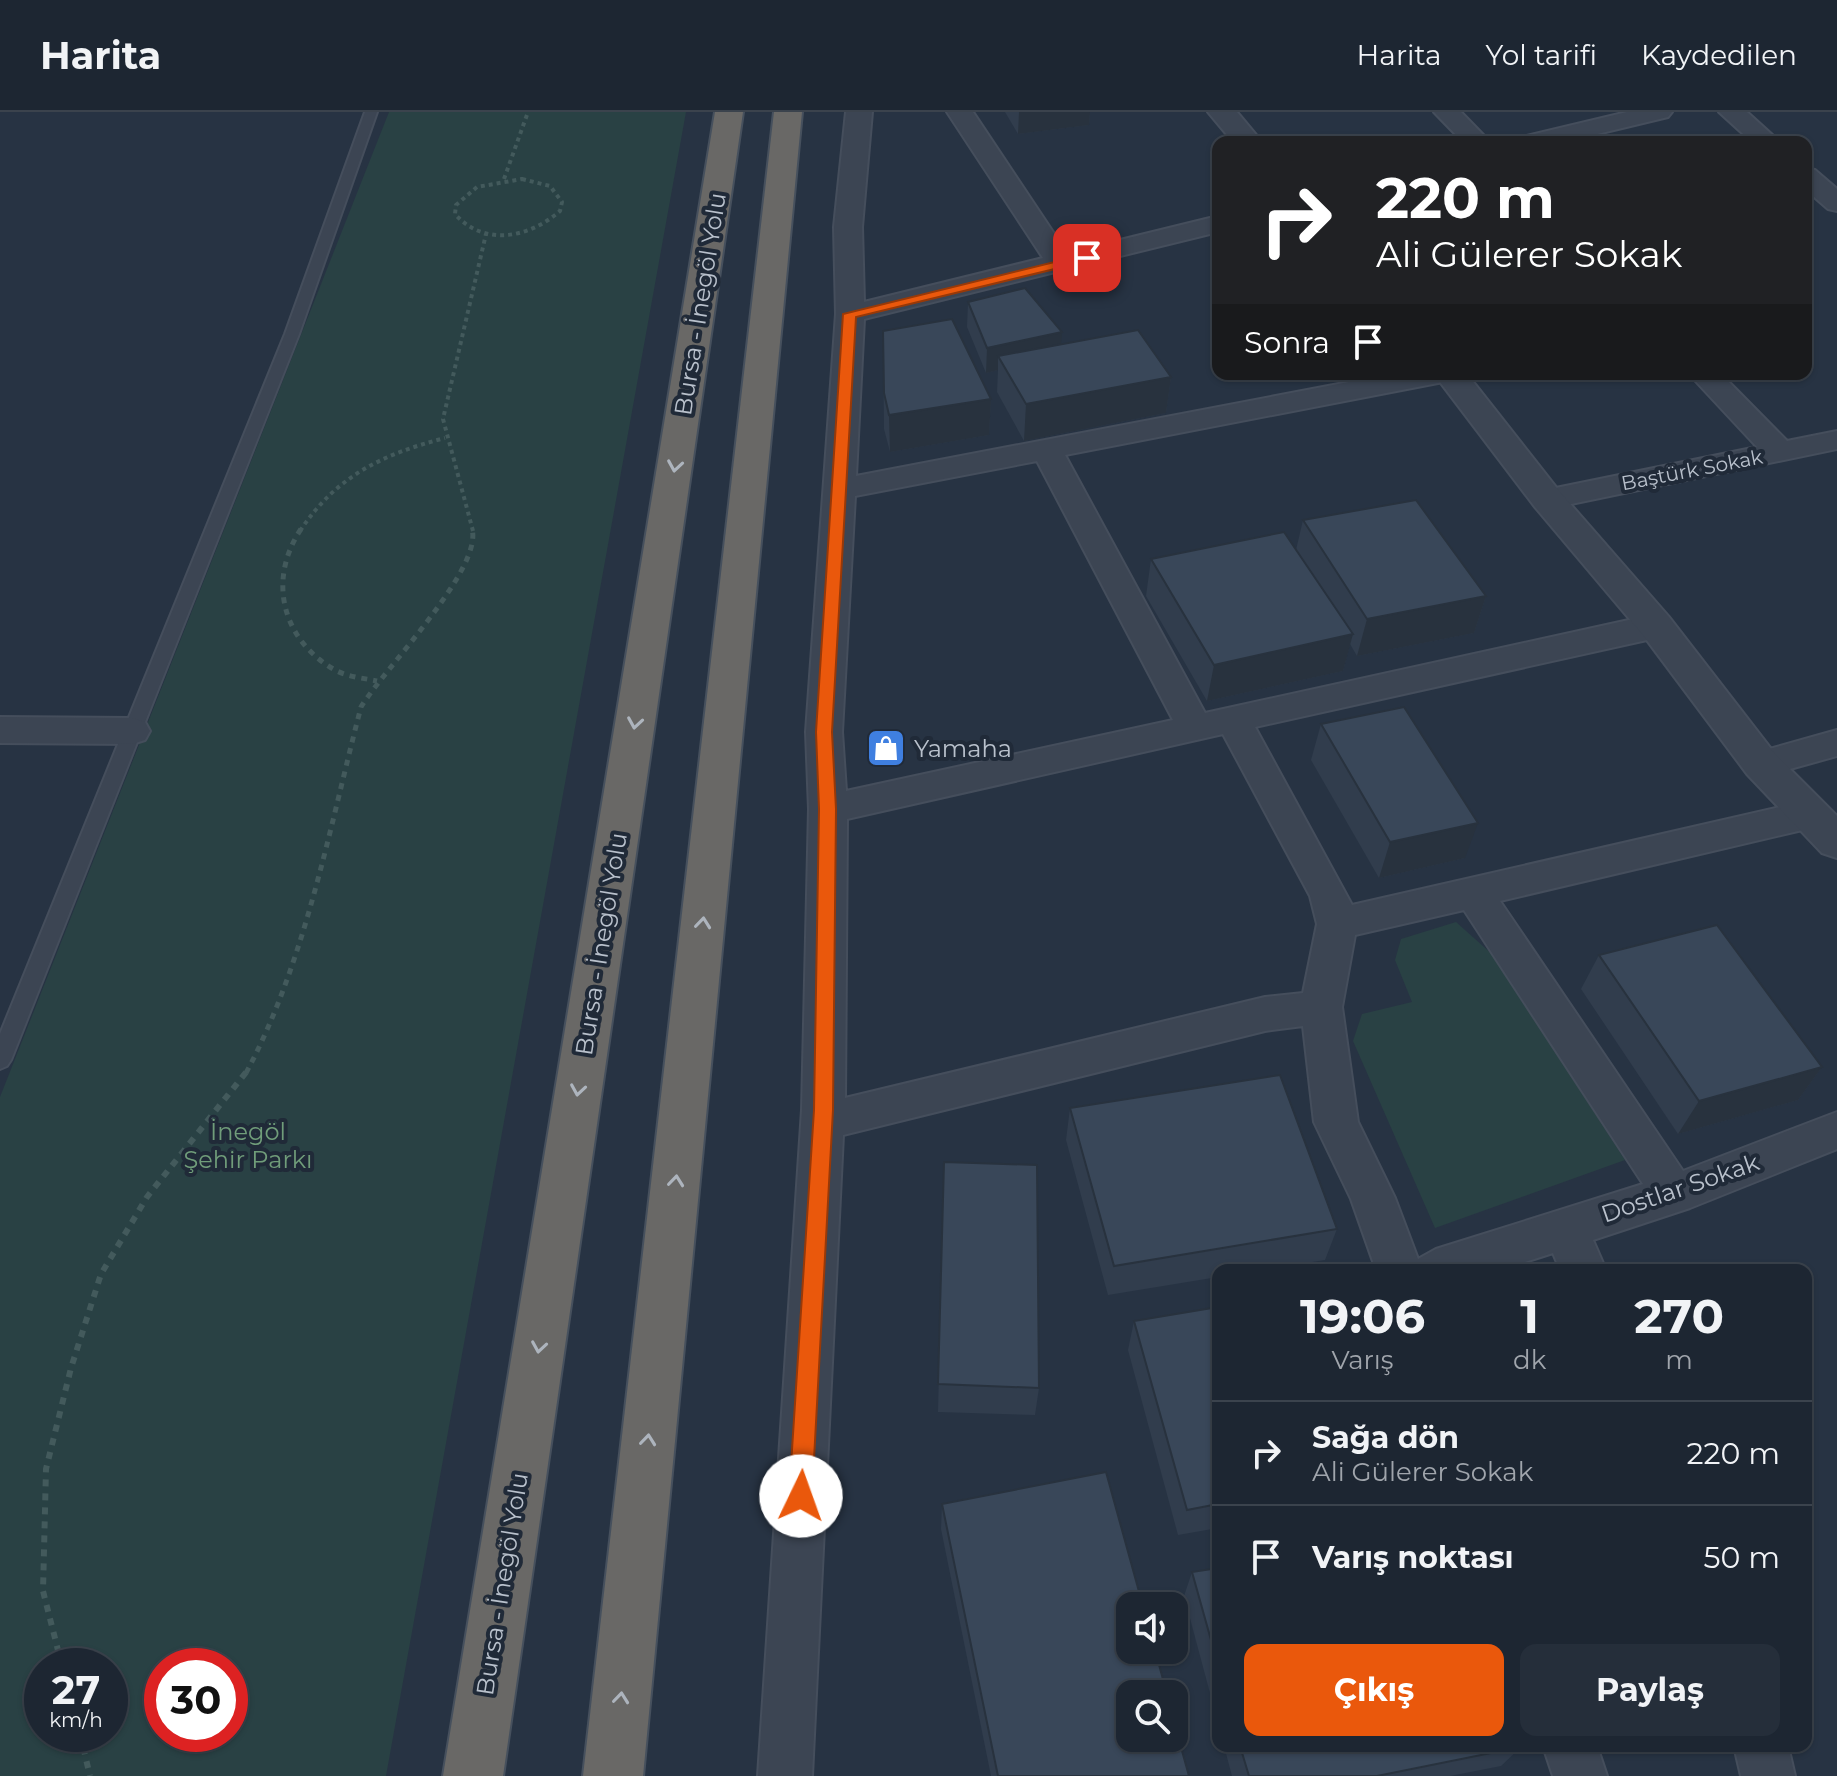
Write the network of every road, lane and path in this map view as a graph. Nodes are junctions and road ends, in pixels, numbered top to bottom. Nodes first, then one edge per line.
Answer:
1 (371, 112) edge
2 (528, 112) edge
3 (729, 112) edge
4 (788, 112) edge
5 (859, 112) edge
6 (960, 112) edge
7 (1222, 112) edge
8 (1447, 112) edge
9 (1659, 112) edge
10 (1732, 112) edge
11 (1243, 136) edge
12 (1471, 136) edge
13 (1557, 136) edge
14 (1760, 136) edge
15 (1837, 172) edge
16 (1812, 176) edge
17 (504, 179) junction
18 (1812, 181) edge
19 (1837, 203) edge
20 (1212, 226) edge
21 (486, 234) junction
22 (1061, 264) junction
23 (850, 314) junction
24 (1408, 380) edge
25 (1455, 380) edge
26 (1710, 380) edge
27 (445, 438) junction
28 (1837, 440) edge
29 (1047, 451) junction
30 (1780, 452) junction
31 (841, 489) junction
32 (1547, 499) junction
33 (1656, 626) junction
34 (377, 681) junction
35 (1234, 721) junction
36 (0, 730) edge
37 (1196, 730) junction
38 (132, 731) junction
39 (1837, 743) edge
40 (1761, 764) junction
41 (828, 809) junction
42 (1811, 814) junction
43 (1837, 842) edge
44 (1474, 893) junction
45 (1337, 924) junction
46 (1321, 1007) junction
47 (0, 1060) edge
48 (822, 1122) junction
49 (1837, 1130) edge
50 (1674, 1194) junction
51 (1565, 1227) junction
52 (1397, 1264) edge
53 (1454, 1264) edge
54 (1580, 1264) edge
55 (57, 1648) edge
56 (84, 1752) edge
57 (1572, 1752) edge
58 (1762, 1752) edge
59 (90, 1776) edge
60 (473, 1776) edge
61 (613, 1776) edge
62 (785, 1776) edge
63 (1580, 1776) edge
64 (1768, 1776) edge

1 - 38 lane
2 - 17 path
3 -> 60 highway, Bursa - İnegöl Yolu
61 -> 4 highway
5 - 23 street
6 - 22 street
7 - 11 street
8 - 12 street
9 - 13 street
10 - 14 street
15 - 16 street
17 - 21 path
17 - 21 path
18 - 19 street
20 - 22 street
21 - 27 path
22 - 23 street
23 - 31 street
24 - 29 street
25 - 32 street
26 - 30 street
27 - 34 path
27 - 34 path
28 - 30 street, Baştürk Sokak
29 - 31 street
29 - 37 street
30 - 32 street, Baştürk Sokak
31 - 41 street
32 - 33 street
33 - 35 street
33 - 40 street
34 - 55 path
35 - 37 street
35 - 45 street
36 - 38 street
37 - 41 street
38 - 47 lane
39 - 40 street
40 - 42 street
41 - 48 street
42 - 43 street
42 - 44 street
44 - 45 street
44 - 50 street
45 - 46 street
46 - 48 street
46 - 52 street
48 - 62 street
49 - 50 street, Dostlar Sokak
50 - 51 street, Dostlar Sokak
51 - 53 street, Dostlar Sokak
51 - 54 street
56 - 59 path
57 - 63 street
58 - 64 street

